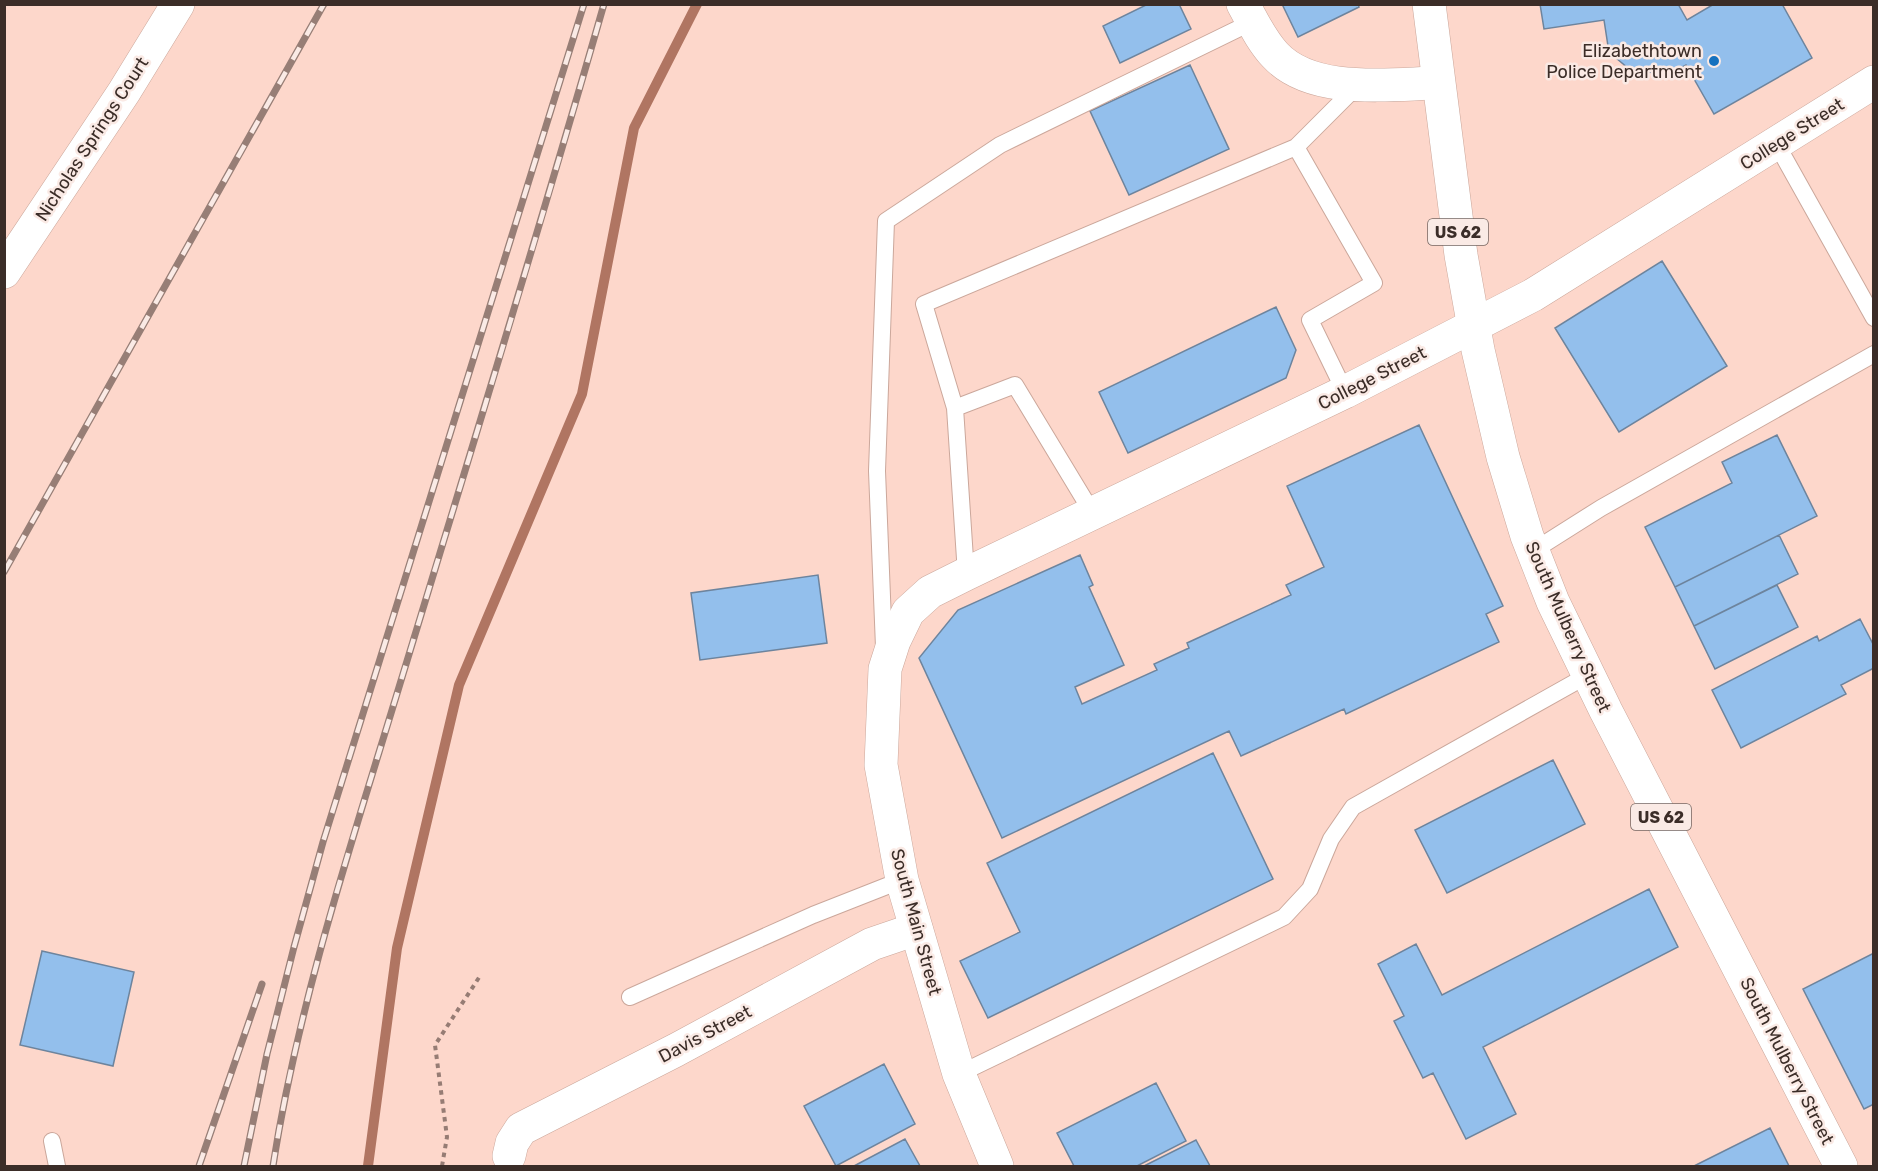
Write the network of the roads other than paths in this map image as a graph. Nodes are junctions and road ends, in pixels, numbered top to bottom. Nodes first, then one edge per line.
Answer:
1 (178, 4) edge
2 (1429, 4) edge
3 (1248, 13) edge
4 (1874, 82) edge
5 (1438, 83) junction
6 (1358, 85) junction
7 (1776, 143) junction
8 (1296, 147) junction
9 (4, 272) edge
10 (1874, 318) edge
11 (1474, 326) junction
12 (1874, 354) edge
13 (1345, 392) junction
14 (955, 408) junction
15 (1093, 514) junction
16 (1533, 551) junction
17 (966, 574) junction
18 (885, 669) junction
19 (1588, 675) junction
20 (902, 880) junction
21 (916, 929) junction
22 (630, 997) dead end
23 (959, 1074) junction
24 (52, 1141) dead end
25 (512, 1161) edge
26 (57, 1167) edge
27 (997, 1167) edge
28 (1841, 1167) edge

1 - 9 street, Nicholas Springs Court
2 - 5 street, South Mulberry Street / US 62
3 - 6 street
3 - 18 lane
4 - 7 street, College Street
5 - 6 street
5 - 11 street, South Mulberry Street / US 62
6 - 8 lane
7 - 10 lane
7 - 11 street, College Street
8 - 13 lane
8 - 14 lane
11 - 13 street, College Street
11 - 16 street, South Mulberry Street / US 62
12 - 16 lane
13 - 15 street, College Street
14 - 15 lane
14 - 17 lane
15 - 17 street, College Street
16 - 19 street, South Mulberry Street / US 62
17 - 18 street, College Street
18 - 20 street, South Main Street
19 - 23 lane
19 - 28 street, South Mulberry Street / US 62
20 - 21 street, South Main Street
20 - 22 lane
21 - 23 street, South Main Street
21 - 25 street, Davis Street
23 - 27 street, South Main Street
24 - 26 lane

